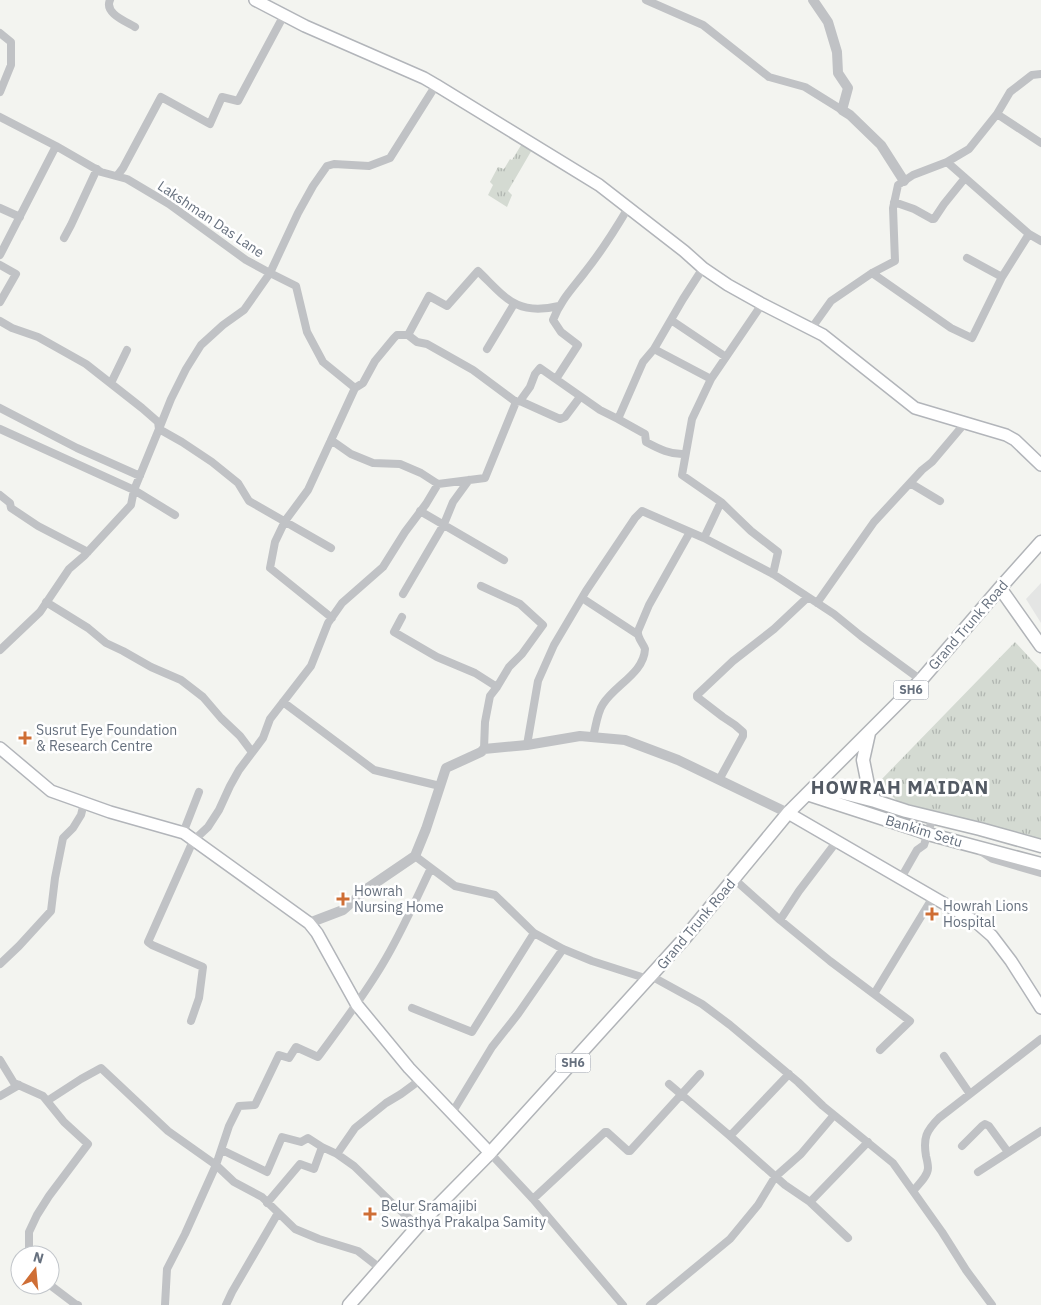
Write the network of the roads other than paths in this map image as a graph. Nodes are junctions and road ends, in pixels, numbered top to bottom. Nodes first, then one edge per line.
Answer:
1 (110, 0) edge
2 (255, 0) edge
3 (646, 0) edge
4 (813, 0) edge
5 (271, 4) edge
6 (284, 15) junction
7 (135, 27) dead end
8 (0, 33) edge
9 (1041, 74) edge
10 (436, 85) junction
11 (0, 92) edge
12 (842, 110) junction
13 (997, 114) junction
14 (0, 117) edge
15 (1041, 143) edge
16 (56, 146) junction
17 (947, 162) junction
18 (97, 169) junction
19 (117, 176) junction
20 (965, 178) junction
21 (904, 181) junction
22 (894, 202) junction
23 (0, 208) edge
24 (628, 208) junction
25 (20, 217) junction
26 (1029, 234) junction
27 (64, 238) dead end
28 (1041, 241) edge
29 (0, 255) edge
30 (967, 258) dead end
31 (0, 265) edge
32 (704, 268) junction
33 (270, 273) junction
34 (872, 273) junction
35 (1002, 277) junction
36 (0, 302) edge
37 (514, 304) junction
38 (762, 304) junction
39 (560, 306) junction
40 (670, 320) junction
41 (0, 321) edge
42 (811, 329) junction
43 (408, 335) junction
44 (487, 349) dead end
45 (654, 349) junction
46 (127, 350) dead end
47 (726, 357) junction
48 (556, 379) junction
49 (711, 379) junction
50 (111, 383) junction
51 (354, 388) junction
52 (580, 397) junction
53 (518, 401) junction
54 (0, 408) edge
55 (618, 419) junction
56 (965, 423) junction
57 (0, 429) edge
58 (159, 429) junction
59 (331, 440) junction
60 (685, 454) junction
61 (1041, 465) edge
62 (140, 476) junction
63 (469, 480) junction
64 (910, 483) junction
65 (438, 484) junction
66 (134, 490) junction
67 (0, 495) edge
68 (940, 501) dead end
69 (721, 502) junction
70 (420, 511) junction
71 (175, 516) dead end
72 (285, 521) junction
73 (444, 524) junction
74 (690, 532) junction
75 (704, 538) junction
76 (1041, 542) edge
77 (331, 548) dead end
78 (88, 552) junction
79 (504, 560) dead end
80 (773, 574) junction
81 (481, 586) dead end
82 (1000, 588) junction
83 (403, 594) dead end
84 (808, 597) junction
85 (582, 598) junction
86 (46, 602) junction
87 (817, 603) junction
88 (402, 617) dead end
89 (332, 618) junction
90 (637, 634) junction
91 (1041, 646) edge
92 (0, 650) edge
93 (921, 680) junction
94 (497, 687) junction
95 (283, 702) junction
96 (869, 733) junction
97 (593, 737) junction
98 (527, 744) junction
99 (0, 748) edge
100 (484, 749) junction
101 (252, 752) junction
102 (719, 780) junction
103 (440, 786) junction
104 (812, 790) junction
105 (199, 792) dead end
106 (875, 801) junction
107 (84, 803) junction
108 (788, 813) junction
109 (933, 818) junction
110 (183, 833) junction
111 (928, 834) junction
112 (193, 840) junction
113 (837, 841) junction
114 (1041, 846) edge
115 (978, 848) junction
116 (416, 856) junction
117 (1041, 864) edge
118 (430, 868) junction
119 (1041, 872) edge
120 (901, 878) junction
121 (734, 879) junction
122 (933, 897) junction
123 (780, 920) junction
124 (309, 923) junction
125 (534, 934) junction
126 (563, 949) junction
127 (0, 964) edge
128 (650, 978) junction
129 (874, 994) junction
130 (357, 1005) junction
131 (412, 1008) dead end
132 (1041, 1008) edge
133 (191, 1021) dead end
134 (1041, 1039) edge
135 (880, 1050) dead end
136 (944, 1056) dead end
137 (0, 1060) edge
138 (700, 1074) dead end
139 (789, 1074) junction
140 (420, 1080) junction
141 (669, 1084) dead end
142 (19, 1085) junction
143 (970, 1094) junction
144 (682, 1095) junction
145 (0, 1096) edge
146 (47, 1100) junction
147 (452, 1113) junction
148 (834, 1115) junction
149 (1041, 1131) edge
150 (730, 1136) junction
151 (868, 1142) junction
152 (962, 1146) dead end
153 (322, 1147) junction
154 (222, 1150) junction
155 (1008, 1152) junction
156 (490, 1153) junction
157 (337, 1154) junction
158 (216, 1165) junction
159 (978, 1172) dead end
160 (776, 1177) junction
161 (913, 1191) junction
162 (533, 1199) junction
163 (810, 1202) junction
164 (267, 1203) junction
165 (278, 1213) junction
166 (418, 1226) junction
167 (848, 1238) dead end
168 (29, 1245) edge
169 (381, 1269) junction
170 (60, 1293) edge
171 (76, 1305) edge
172 (165, 1305) edge
173 (226, 1305) edge
174 (349, 1305) edge
175 (623, 1305) edge
176 (650, 1305) edge
177 (992, 1305) edge

1 - 7 street
2 - 5 main road
3 - 12 street
4 - 12 street
5 - 6 main road
6 - 10 main road
6 - 19 street
8 - 11 street
9 - 13 street
10 - 24 main road
10 - 33 street, Lakshman Das Lane
12 - 21 street
13 - 15 street
13 - 17 street
14 - 16 street, Lakshman Das Lane
16 - 18 street, Lakshman Das Lane
16 - 25 street
17 - 20 street
17 - 21 street
18 - 19 street, Lakshman Das Lane
18 - 27 street
19 - 33 street, Lakshman Das Lane
20 - 22 street
20 - 26 street
21 - 22 street
22 - 34 street
23 - 25 street
24 - 32 main road
24 - 39 street
25 - 29 street
26 - 28 street
26 - 35 street
30 - 35 street
31 - 36 street
32 - 38 main road
32 - 40 street
33 - 51 street
33 - 58 street
34 - 35 street
34 - 42 street
37 - 39 street
37 - 43 street
37 - 44 street
38 - 42 main road
38 - 47 street
39 - 48 street
40 - 45 street
40 - 47 street
41 - 50 street
42 - 56 main road
43 - 51 street
43 - 53 street
45 - 49 street
45 - 55 street
46 - 50 street
47 - 49 street
48 - 52 street
48 - 53 street
49 - 60 street
50 - 58 street
51 - 59 street
52 - 53 street
52 - 55 street
53 - 63 street
54 - 62 street
55 - 60 street
56 - 61 main road
56 - 64 street
57 - 66 street
58 - 62 street
58 - 72 street
59 - 65 street
59 - 72 street
60 - 69 street
62 - 66 street
63 - 65 street
63 - 73 street
64 - 68 street
64 - 87 street
65 - 70 street
66 - 71 street
66 - 78 street
67 - 78 street
69 - 75 street
69 - 80 street
70 - 73 street
70 - 89 street
72 - 77 street
72 - 89 street
73 - 79 street
73 - 83 street
74 - 75 street
74 - 85 street
74 - 90 street
75 - 80 street
76 - 82 main road, Grand Trunk Road / SH6
78 - 86 street
80 - 84 street
81 - 94 street
82 - 91 main road
82 - 93 main road, Grand Trunk Road / SH6
84 - 87 street
84 - 102 street
85 - 90 street
85 - 98 street
86 - 92 street
86 - 101 street
87 - 93 street
88 - 94 street
89 - 95 street
90 - 97 street
93 - 96 main road, Grand Trunk Road / SH6
94 - 100 street
95 - 101 street
95 - 103 street
96 - 104 main road, Grand Trunk Road / SH6
96 - 106 main road
97 - 98 street
97 - 102 street
98 - 100 street
99 - 107 main road
100 - 103 street
101 - 112 street
102 - 108 street
103 - 116 street
104 - 106 main road, Bankim Setu
104 - 108 main road, Grand Trunk Road / SH6
104 - 111 main road, Bankim Setu
105 - 110 street
106 - 109 main road, Bankim Setu
107 - 110 main road
107 - 127 street
108 - 113 main road
108 - 121 main road, Grand Trunk Road / SH6
109 - 111 street
109 - 114 main road, Bankim Setu
110 - 112 main road
111 - 115 main road, Bankim Setu
111 - 120 street
112 - 124 main road
112 - 133 street
113 - 120 main road
113 - 123 street
115 - 117 main road, Bankim Setu
115 - 119 street
116 - 118 street
116 - 124 street
118 - 125 street
118 - 130 street
120 - 122 main road
121 - 123 street
121 - 128 main road, Grand Trunk Road / SH6
122 - 129 street
122 - 132 main road
123 - 129 street
124 - 130 main road
125 - 126 street
125 - 131 street
126 - 128 street
126 - 147 street
128 - 139 street
128 - 156 main road, Grand Trunk Road / SH6
129 - 135 street
130 - 140 main road
130 - 154 street
134 - 143 street
136 - 143 street
137 - 142 street
138 - 144 street
139 - 148 street
139 - 150 street
140 - 147 main road
140 - 157 street
141 - 144 street
142 - 145 street
142 - 146 street
143 - 161 street
144 - 150 street
144 - 162 street
146 - 158 street
146 - 168 street
147 - 156 main road
148 - 151 street
148 - 160 street
149 - 155 street
150 - 160 street
151 - 161 street
151 - 163 street
152 - 155 street
153 - 154 street
153 - 157 street
153 - 164 street
154 - 158 street
155 - 159 street
156 - 162 street
156 - 166 main road, Grand Trunk Road / SH6
157 - 166 street
158 - 164 street
158 - 172 street
160 - 163 street
160 - 176 street
161 - 177 street
162 - 175 street
163 - 167 street
164 - 165 street
165 - 169 street
165 - 173 street
166 - 169 main road, Grand Trunk Road / SH6
169 - 174 main road, Grand Trunk Road / SH6
170 - 171 street

